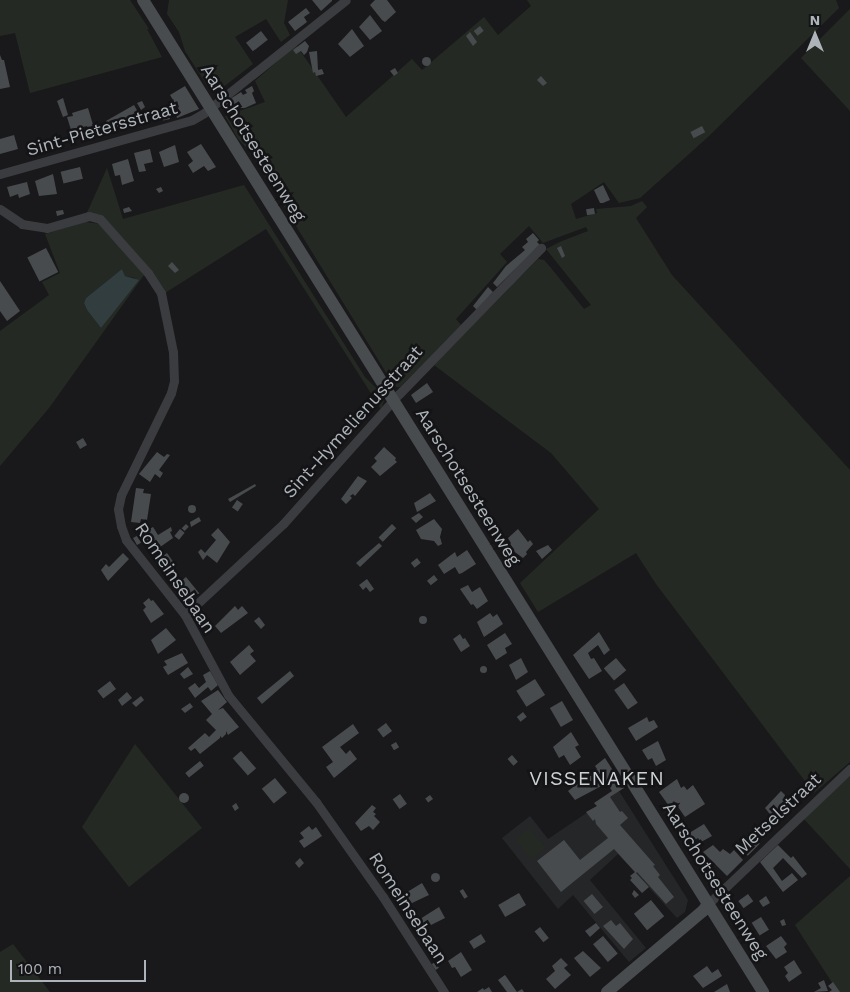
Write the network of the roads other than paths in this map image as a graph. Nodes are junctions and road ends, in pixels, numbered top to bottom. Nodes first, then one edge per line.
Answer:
1 (144, 0) edge
2 (346, 0) edge
3 (210, 108) junction
4 (0, 174) edge
5 (0, 209) edge
6 (541, 248) dead end
7 (393, 400) junction
8 (185, 615) junction
9 (850, 769) edge
10 (708, 904) junction
11 (444, 992) edge
12 (607, 992) edge
13 (763, 992) edge

1 - 3 main road, Aarschotsesteenweg
2 - 3 street, Sint-Pietersstraat
3 - 4 street, Sint-Pietersstraat
3 - 7 main road, Aarschotsesteenweg
5 - 8 street, Romeinsebaan
6 - 7 street, Sint-Hymelienusstraat
7 - 8 street, Sint-Hymelienusstraat
7 - 10 main road, Aarschotsesteenweg
8 - 11 street, Romeinsebaan
9 - 10 street, Metselstraat
10 - 12 main road
10 - 13 main road, Aarschotsesteenweg

